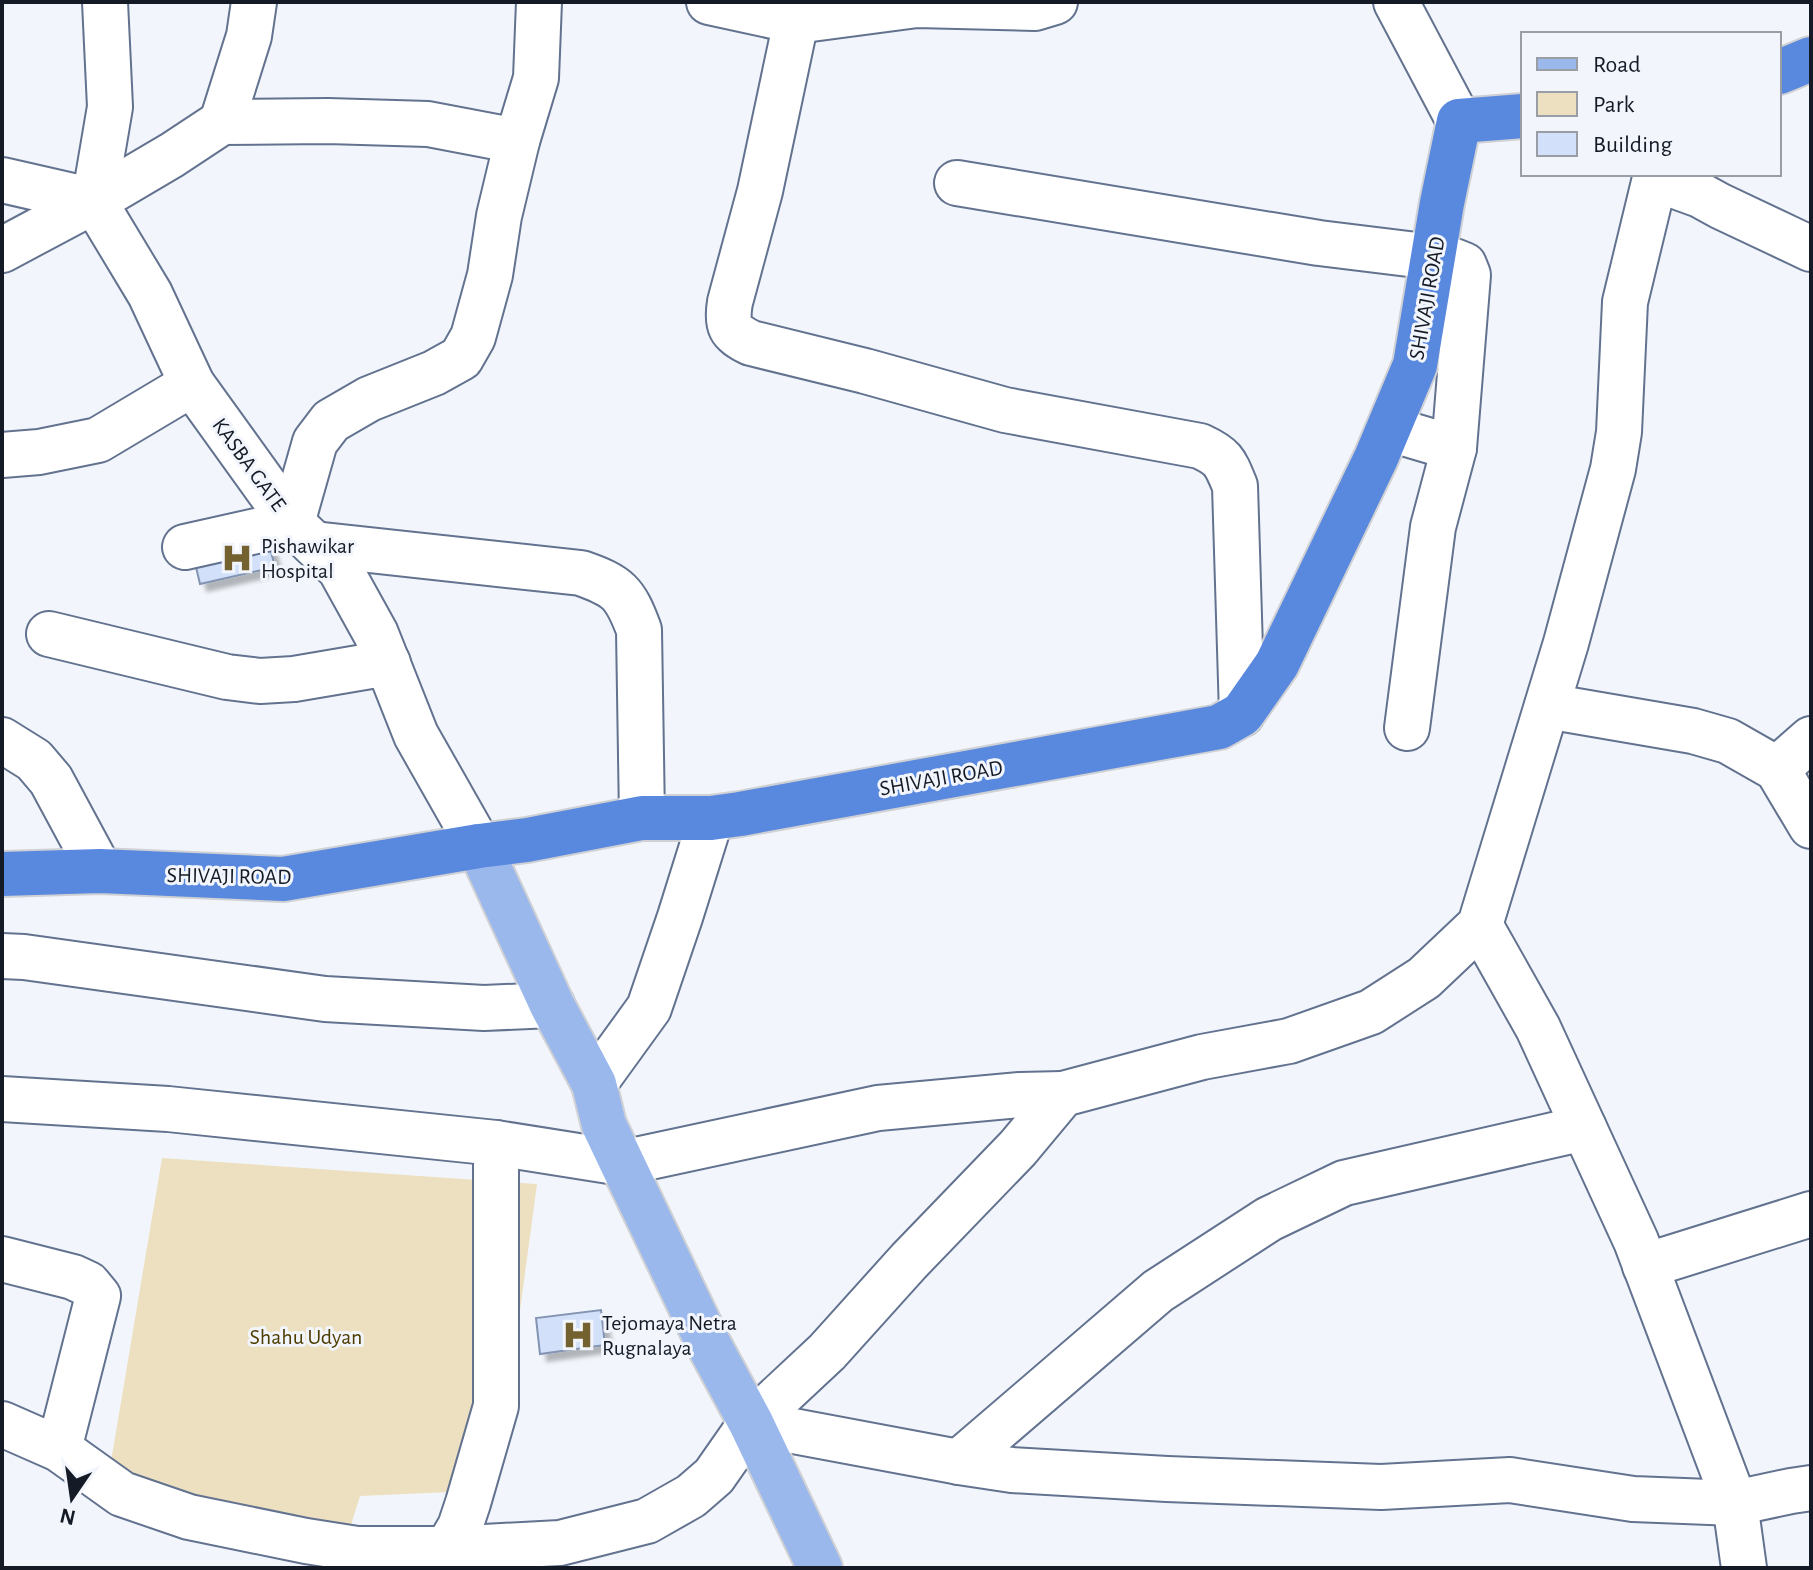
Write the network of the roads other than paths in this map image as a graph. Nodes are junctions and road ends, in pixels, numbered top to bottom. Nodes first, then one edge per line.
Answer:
1 (105, 2) edge
2 (254, 2) edge
3 (539, 2) edge
4 (709, 2) edge
5 (1055, 2) edge
6 (1396, 2) edge
7 (918, 4) edge
8 (796, 21) junction
9 (1811, 59) edge
10 (1781, 71) edge
11 (1521, 116) edge
12 (1459, 121) junction
13 (222, 122) junction
14 (517, 141) junction
15 (1656, 176) edge
16 (2, 180) edge
17 (957, 183) dead end
18 (94, 201) junction
19 (1811, 249) edge
20 (2, 250) edge
21 (1433, 257) junction
22 (192, 384) junction
23 (1390, 429) junction
24 (1454, 448) junction
25 (2, 455) edge
26 (303, 534) junction
27 (185, 547) dead end
28 (49, 634) dead end
29 (388, 663) junction
30 (1547, 706) junction
31 (1242, 714) junction
32 (1407, 728) dead end
33 (1811, 739) edge
34 (2, 740) edge
35 (1777, 769) junction
36 (642, 818) junction
37 (711, 818) junction
38 (1811, 826) edge
39 (479, 846) junction
40 (100, 871) junction
41 (2, 874) edge
42 (1480, 925) junction
43 (2, 956) edge
44 (552, 1005) junction
45 (594, 1084) junction
46 (1063, 1094) junction
47 (2, 1099) edge
48 (1584, 1128) junction
49 (496, 1143) junction
50 (622, 1163) junction
51 (1811, 1214) edge
52 (2, 1259) edge
53 (1645, 1266) junction
54 (751, 1423) junction
55 (2, 1424) edge
56 (59, 1449) junction
57 (959, 1462) junction
58 (1811, 1488) edge
59 (1735, 1503) junction
60 (447, 1549) junction
61 (352, 1558) edge
62 (820, 1568) edge
63 (1744, 1568) edge

1 - 18 street
2 - 13 street
3 - 14 street
4 - 8 street
5 - 7 street
6 - 12 street
7 - 8 street
8 - 31 street
9 - 10 highway
11 - 12 highway
12 - 21 highway, SHIVAJI ROAD
13 - 14 street
13 - 18 street
14 - 26 street
15 - 19 street
15 - 30 street
16 - 18 street
17 - 21 street
18 - 20 street
18 - 22 street, KASBA GATE
21 - 23 highway, SHIVAJI ROAD
21 - 24 street
22 - 25 street
22 - 26 street, KASBA GATE
23 - 24 street
23 - 31 highway, SHIVAJI ROAD
24 - 32 street
26 - 27 street
26 - 29 street, KASBA GATE
26 - 36 street
28 - 29 street
29 - 39 street, KASBA GATE
30 - 35 street
30 - 42 street
31 - 37 highway, SHIVAJI ROAD
33 - 35 street
34 - 40 street
35 - 38 street
36 - 37 highway, SHIVAJI ROAD
36 - 39 highway, SHIVAJI ROAD
37 - 45 street
39 - 40 highway, SHIVAJI ROAD
39 - 44 main road
40 - 41 highway, SHIVAJI ROAD
42 - 46 street
42 - 48 street
43 - 44 street
44 - 45 main road
45 - 50 main road
46 - 50 street
46 - 54 street
47 - 49 street
48 - 53 street
48 - 57 street
49 - 50 street
49 - 60 street
50 - 54 main road
51 - 53 street
52 - 56 street
53 - 59 street
54 - 57 street
54 - 60 street
54 - 62 main road
55 - 56 street
56 - 61 street
57 - 59 street
58 - 59 street
59 - 63 street
60 - 61 street

